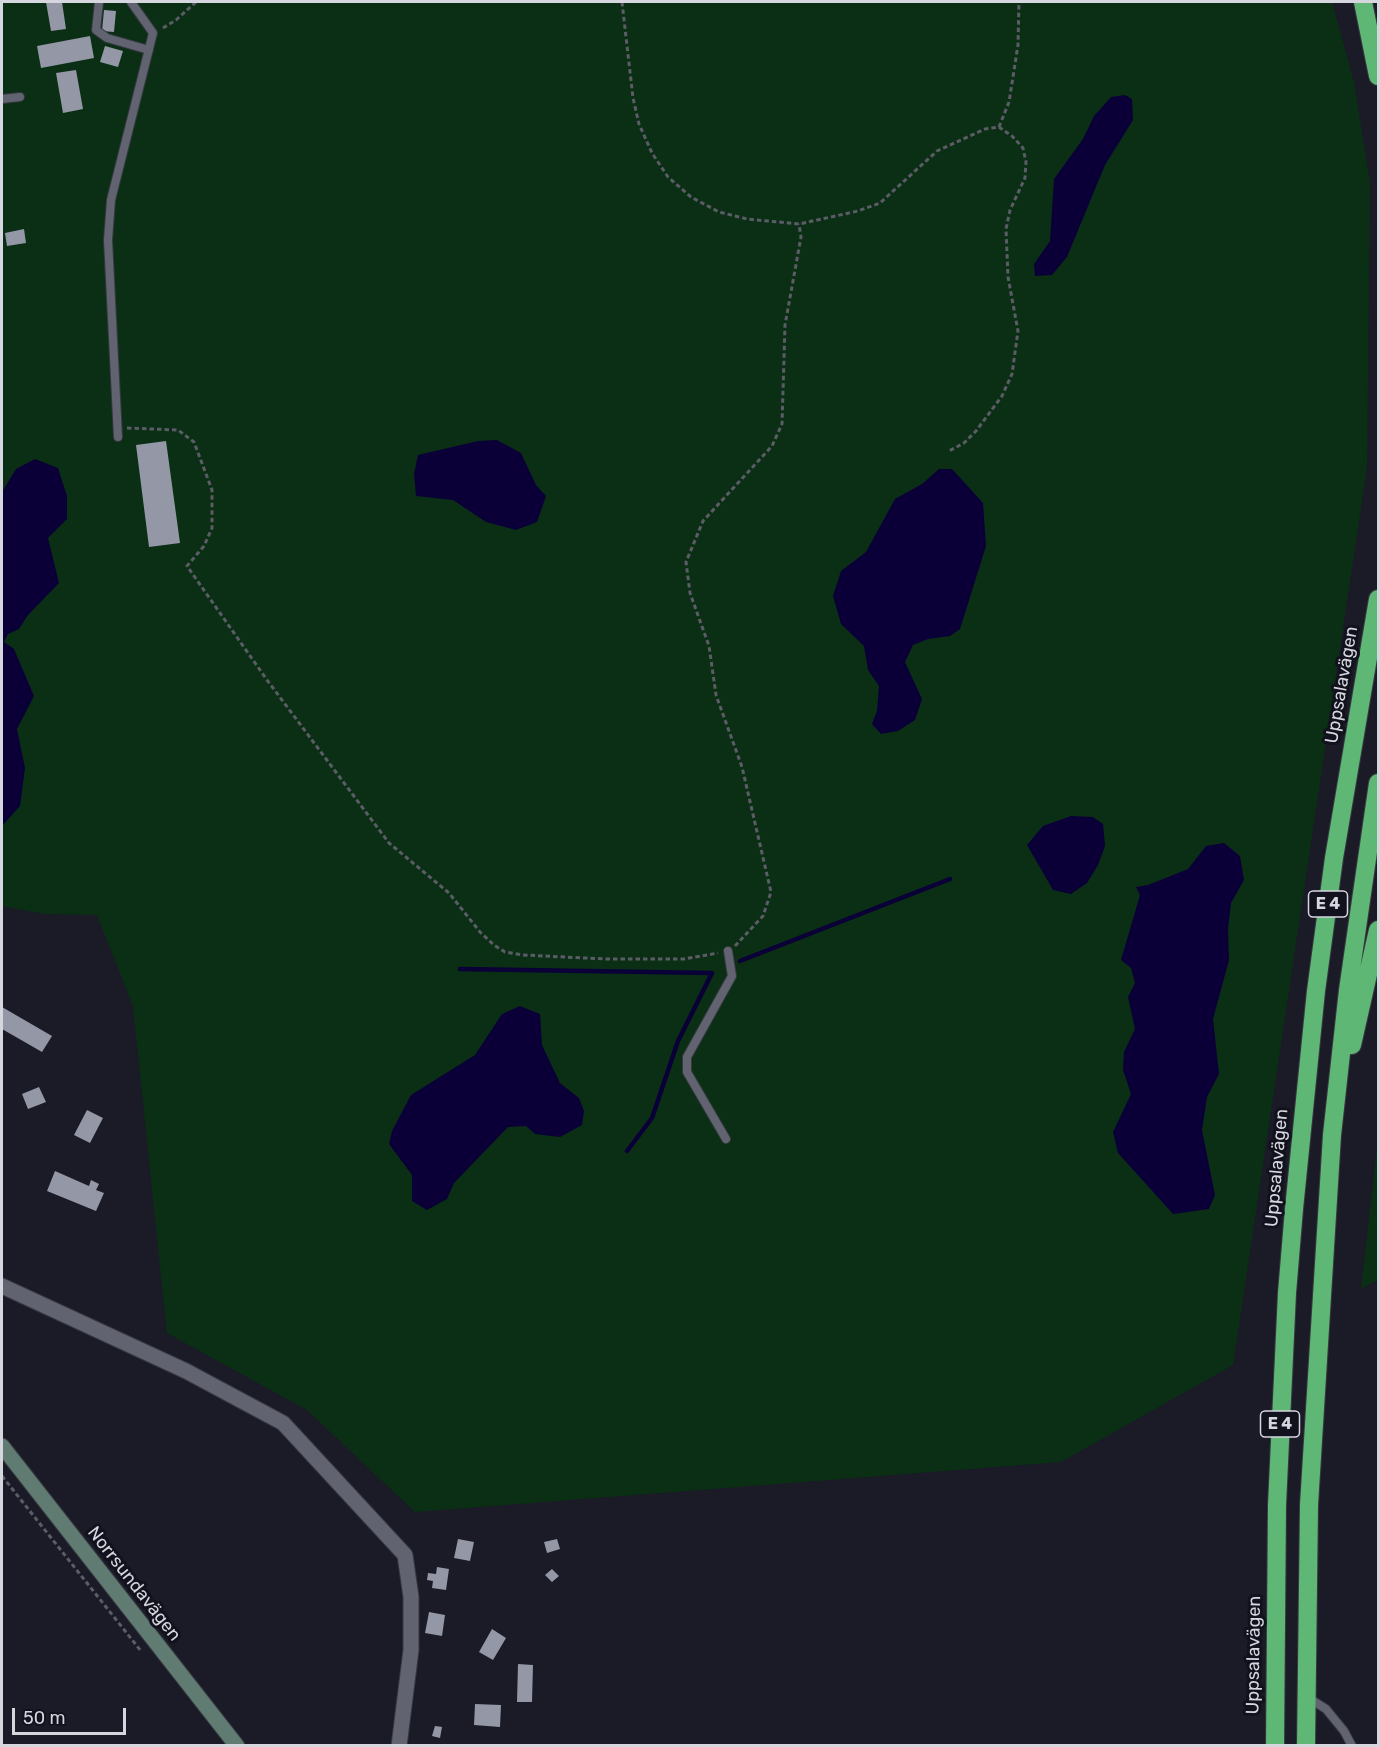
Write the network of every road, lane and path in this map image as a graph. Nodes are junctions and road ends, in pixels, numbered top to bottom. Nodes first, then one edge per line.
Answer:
1 (99, 2) edge
2 (131, 2) edge
3 (196, 2) edge
4 (622, 2) edge
5 (1019, 2) edge
6 (1363, 2) edge
7 (153, 33) junction
8 (149, 50) junction
9 (1378, 75) edge
10 (20, 97) dead end
11 (2, 99) edge
12 (999, 127) junction
13 (799, 224) junction
14 (117, 427) junction
15 (118, 437) dead end
16 (949, 451) dead end
17 (1378, 583) edge
18 (1377, 607) edge
19 (1378, 783) edge
20 (1378, 930) edge
21 (728, 951) junction
22 (1332, 1135) junction
23 (726, 1139) dead end
24 (2, 1286) edge
25 (2, 1446) edge
26 (2, 1476) edge
27 (145, 1656) dead end
28 (1306, 1697) junction
29 (237, 1746) edge
30 (399, 1746) edge
31 (1275, 1746) edge
32 (1306, 1746) edge
33 (1352, 1746) edge

1 - 8 lane
2 - 7 lane
3 - 7 path
4 - 13 path
5 - 12 path
6 - 9 highway
7 - 8 lane
8 - 14 lane
10 - 11 lane
12 - 13 path
12 - 16 path
13 - 21 path
14 - 15 lane
14 - 21 path
17 - 18 highway, Uppsalavägen
18 - 31 highway, Uppsalavägen / E 4
19 - 22 highway, E 4
20 - 22 highway
21 - 23 lane
22 - 28 highway, E 4
24 - 30 street
25 - 29 street, Norrsundavägen
26 - 27 path
28 - 32 highway, E 4
28 - 33 lane

